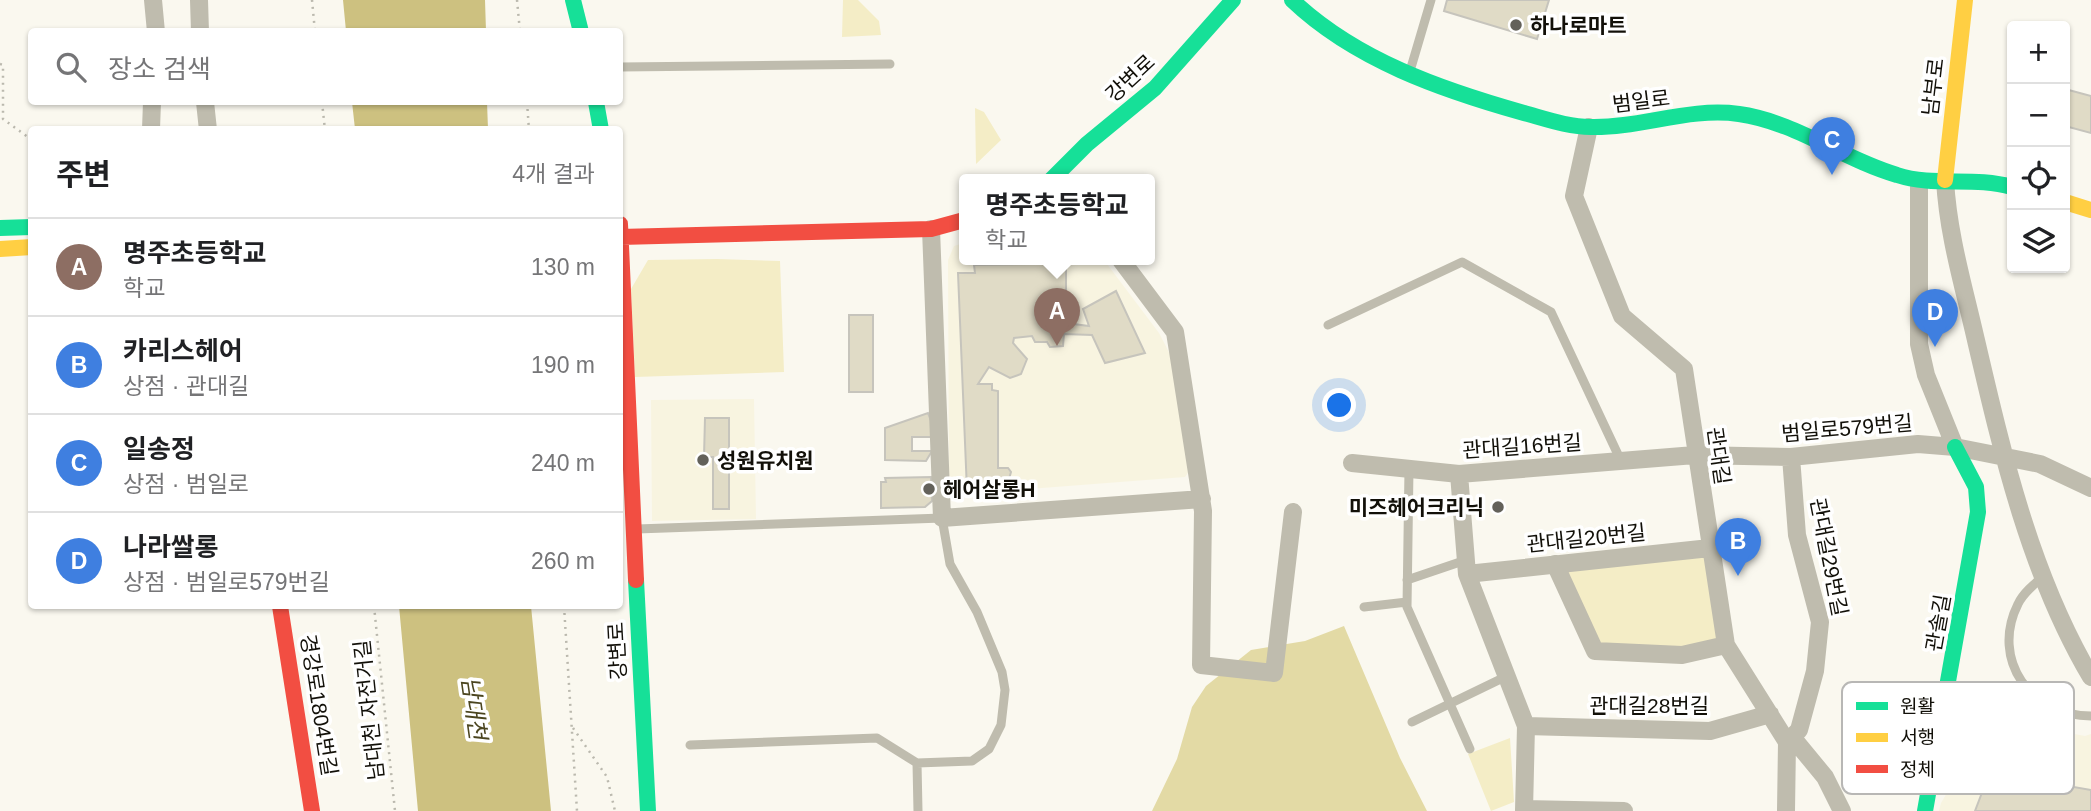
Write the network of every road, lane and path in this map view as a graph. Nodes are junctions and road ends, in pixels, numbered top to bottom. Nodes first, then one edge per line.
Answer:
1 (199, 0) edge
2 (312, 0) edge
3 (517, 0) edge
4 (573, 0) edge
5 (1233, 0) edge
6 (1292, 0) edge
7 (1431, 0) edge
8 (1965, 0) edge
9 (200, 28) edge
10 (315, 28) edge
11 (520, 28) edge
12 (580, 28) edge
13 (0, 64) edge
14 (890, 64) dead end
15 (623, 67) edge
16 (1408, 76) junction
17 (152, 105) edge
18 (205, 105) edge
19 (322, 105) edge
20 (527, 105) edge
21 (597, 105) edge
22 (150, 126) edge
23 (208, 126) edge
24 (325, 126) edge
25 (529, 126) edge
26 (600, 126) edge
27 (1589, 127) junction
28 (28, 137) edge
29 (1057, 174) edge
30 (1945, 180) junction
31 (1919, 181) junction
32 (2007, 185) edge
33 (2070, 204) edge
34 (2091, 210) edge
35 (959, 221) edge
36 (28, 227) edge
37 (0, 228) edge
38 (931, 229) junction
39 (623, 233) edge
40 (28, 247) edge
41 (0, 249) edge
42 (1125, 265) edge
43 (623, 312) edge
44 (1328, 325) dead end
45 (1955, 447) junction
46 (1695, 455) junction
47 (2003, 455) junction
48 (1791, 457) junction
49 (1621, 461) junction
50 (1352, 463) dead end
51 (1409, 469) junction
52 (1459, 474) junction
53 (2091, 488) edge
54 (1202, 499) junction
55 (1293, 512) dead end
56 (942, 518) junction
57 (635, 529) junction
58 (1710, 548) junction
59 (1555, 564) junction
60 (1467, 567) junction
61 (2043, 576) junction
62 (1407, 580) junction
63 (1407, 602) junction
64 (1364, 607) dead end
65 (280, 609) edge
66 (374, 609) edge
67 (564, 609) edge
68 (1726, 645) junction
69 (1507, 676) junction
70 (2091, 677) edge
71 (1948, 682) edge
72 (2021, 682) edge
73 (1450, 705) junction
74 (1770, 714) junction
75 (1412, 722) dead end
76 (572, 726) junction
77 (1526, 726) junction
78 (1790, 739) junction
79 (690, 745) dead end
80 (1470, 749) dead end
81 (917, 763) junction
82 (1524, 810) edge
83 (313, 811) edge
84 (395, 811) edge
85 (577, 811) edge
86 (615, 811) edge
87 (648, 811) edge
88 (918, 811) edge
89 (1624, 811) edge
90 (1786, 811) edge
91 (1842, 811) edge

1 - 9 street
2 - 10 path
3 - 11 path
4 - 12 street
5 - 29 street, 강변로
6 - 16 street, 범일로
7 - 16 lane
8 - 30 street, 남부로
13 - 28 path
14 - 15 lane
16 - 27 street, 범일로
17 - 22 street
18 - 23 street
19 - 24 path
20 - 25 path
21 - 26 street
27 - 31 street, 범일로
27 - 46 street, 관대길
30 - 31 street, 범일로
30 - 32 street, 범일로
30 - 47 street
31 - 45 street
33 - 34 street
35 - 38 street, 강변로
36 - 37 street
38 - 39 street, 강변로
38 - 56 street
40 - 41 street
42 - 54 street
43 - 57 street, 강변로
44 - 49 lane
45 - 47 street, 범일로579번길
45 - 48 street, 범일로579번길
45 - 71 street, 관솔길
46 - 48 street, 범일로579번길
46 - 49 street, 관대길16번길
46 - 58 street, 관대길
47 - 53 street, 범일로579번길
47 - 61 street
48 - 78 street, 관대길29번길
49 - 52 street, 관대길16번길
50 - 51 street, 관대길16번길
51 - 52 street, 관대길16번길
51 - 62 lane
52 - 60 street
54 - 55 street
54 - 56 street
56 - 57 lane
56 - 81 lane
57 - 87 street, 강변로
58 - 59 street, 관대길20번길
58 - 68 street, 관대길
59 - 60 street, 관대길20번길
59 - 68 street
60 - 62 lane
60 - 69 street
61 - 70 street
61 - 72 lane
62 - 63 lane
63 - 64 lane
63 - 73 lane
65 - 83 street, 경강로1804번길
66 - 84 path, 남대천 자전거길
67 - 76 path
68 - 74 street, 관대길
69 - 73 lane
69 - 77 street
73 - 75 lane
73 - 80 lane
74 - 77 street, 관대길28번길
74 - 78 street, 관대길
76 - 85 path
76 - 86 path
77 - 82 street
78 - 90 street
78 - 91 street, 관대길
79 - 81 lane
81 - 88 lane
82 - 89 street

